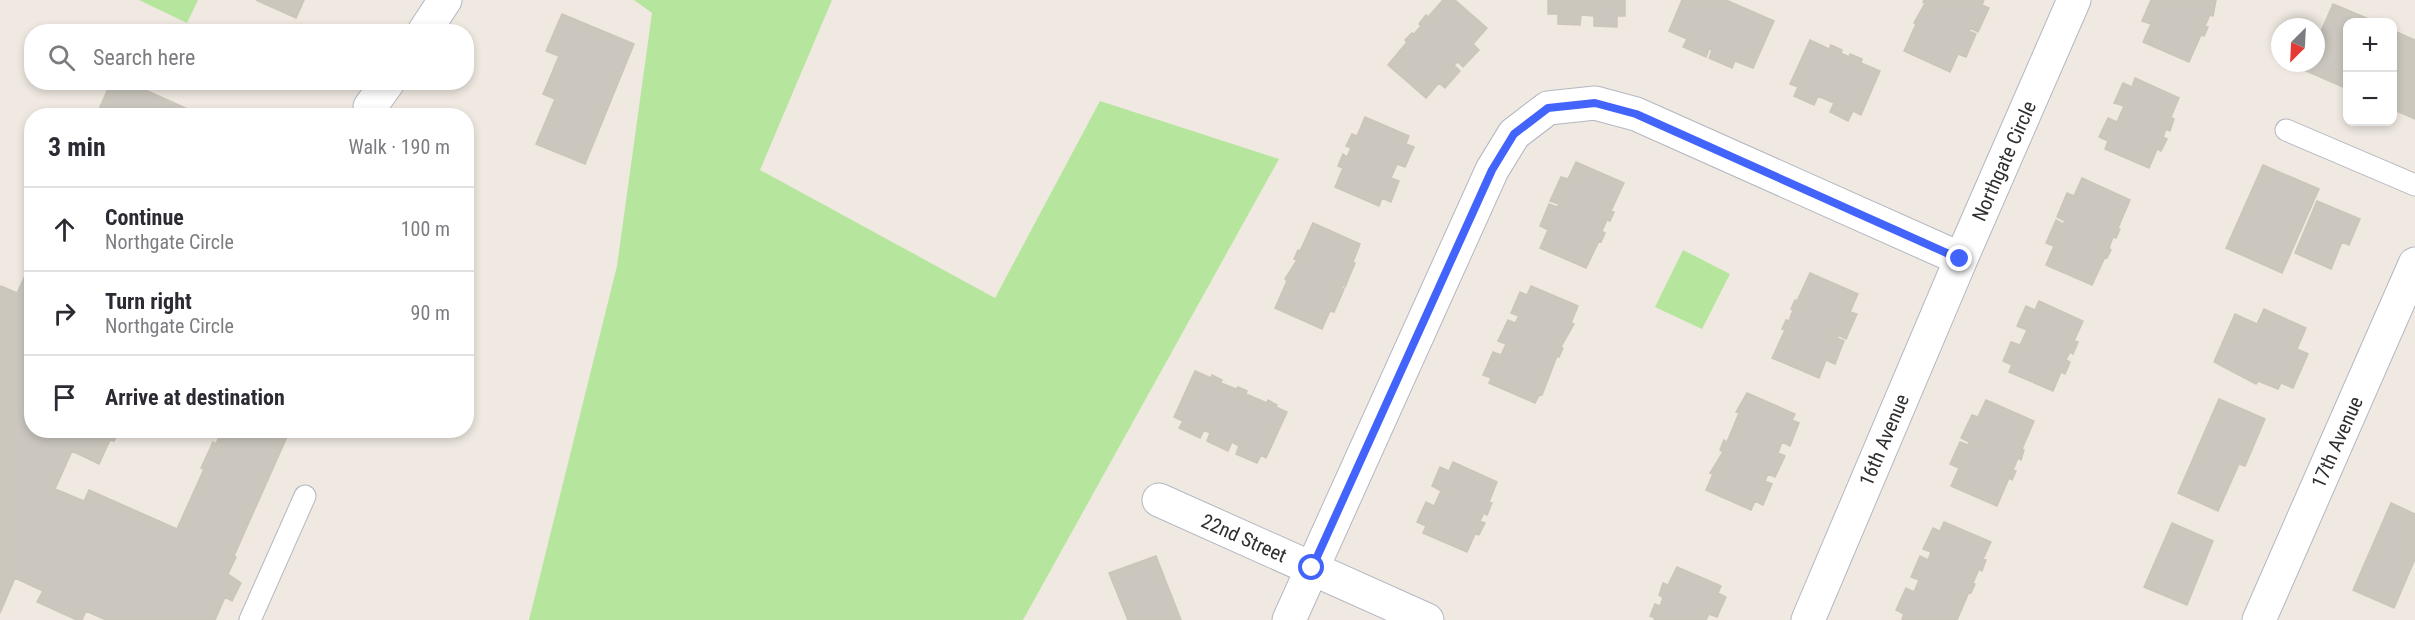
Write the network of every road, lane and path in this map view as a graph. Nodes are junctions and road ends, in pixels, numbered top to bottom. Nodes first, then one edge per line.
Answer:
1 (445, 0) edge
2 (2074, 0) edge
3 (429, 24) edge
4 (2286, 129) dead end
5 (2415, 185) edge
6 (1960, 259) junction
7 (2415, 264) edge
8 (305, 496) dead end
9 (1159, 500) dead end
10 (1312, 568) junction
11 (250, 620) edge
12 (1289, 620) edge
13 (1427, 620) edge
14 (1808, 620) edge
15 (2259, 620) edge

1 - 3 street
2 - 6 street, Northgate Circle
4 - 5 lane
6 - 10 street
6 - 14 street, 16th Avenue
7 - 15 street, 17th Avenue
8 - 11 lane
9 - 10 street, 22nd Street
10 - 12 street
10 - 13 street, 22nd Street

